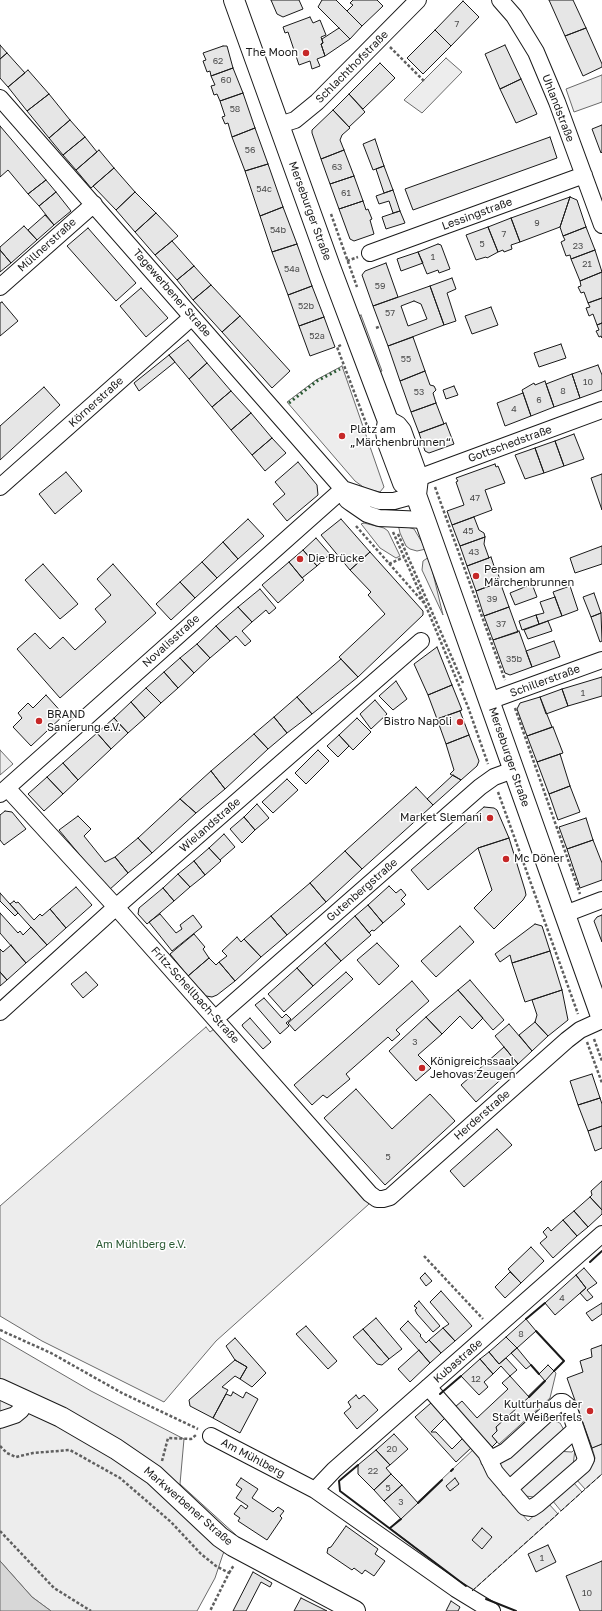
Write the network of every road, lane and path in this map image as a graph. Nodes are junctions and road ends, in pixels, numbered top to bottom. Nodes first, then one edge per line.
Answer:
1 (234, 0) edge
2 (418, 0) edge
3 (500, 0) edge
4 (381, 38) junction
5 (426, 82) dead end
6 (0, 98) edge
7 (279, 125) junction
8 (584, 175) junction
9 (94, 204) junction
10 (602, 225) edge
11 (370, 253) joint
12 (330, 267) junction
13 (0, 287) edge
14 (192, 317) junction
15 (381, 326) dead end
16 (376, 328) dead end
17 (356, 339) junction
18 (602, 410) edge
19 (369, 432) dead end
20 (0, 487) edge
21 (417, 487) junction
22 (343, 489) junction
23 (391, 519) junction
24 (425, 520) junction
25 (353, 522) dead end
26 (404, 557) junction
27 (389, 564) junction
28 (426, 606) junction
29 (421, 640) dead end
30 (602, 660) edge
31 (489, 701) junction
32 (513, 770) junction
33 (493, 778) junction
34 (3, 791) edge
35 (602, 900) edge
36 (116, 907) junction
37 (565, 914) junction
38 (0, 1012) edge
39 (216, 1018) junction
40 (602, 1020) edge
41 (583, 1029) junction
42 (602, 1083) edge
43 (383, 1199) joint
44 (602, 1234) edge
45 (424, 1256) dead end
46 (0, 1330) edge
47 (493, 1330) junction
48 (428, 1387) junction
49 (0, 1389) edge
50 (26, 1402) junction
51 (0, 1420) edge
52 (576, 1429) junction
53 (206, 1433) junction
54 (0, 1446) edge
55 (490, 1460) junction
56 (152, 1473) junction
57 (509, 1489) junction
58 (315, 1490) junction
59 (0, 1531) edge
60 (91, 1611) edge
61 (210, 1611) edge
62 (355, 1611) edge
63 (492, 1611) edge

1 - 7 main road, Merseburger Straße
2 - 4 street, Schlachthofstraße
3 - 8 street, Uhlandstraße
4 - 5 path
4 - 7 street, Schlachthofstraße
6 - 9 street, Tagewerbener Straße
7 - 12 main road, Merseburger Straße
8 - 10 street, Uhlandstraße
8 - 11 street, Lessingstraße
9 - 13 street, Müllnerstraße
9 - 14 street, Tagewerbener Straße
11 - 12 path
12 - 17 main road, Merseburger Straße
14 - 20 street, Körnerstraße
14 - 22 street, Tagewerbener Straße
15 - 16 path
17 - 19 path
17 - 21 main road, Merseburger Straße
18 - 21 street, Gottschedstraße
21 - 22 street, Gottschedstraße
21 - 24 main road, Merseburger Straße
22 - 23 street, Tagewerbener Straße
22 - 34 street, Novalisstraße
23 - 24 street, Tagewerbener Straße
23 - 26 path
24 - 31 main road, Merseburger Straße
25 - 27 path
26 - 27 path
26 - 28 path
27 - 28 path
28 - 33 path
29 - 36 street, Wielandstraße
30 - 31 street, Schillerstraße
31 - 32 main road, Merseburger Straße
32 - 33 street, Gutenbergstraße
32 - 37 main road, Merseburger Straße
33 - 39 street, Gutenbergstraße
33 - 41 path
34 - 36 street, Fritz-Schellbach-Straße
35 - 37 street
36 - 38 street, Wielandstraße
36 - 39 street, Fritz-Schellbach-Straße
37 - 40 main road, Merseburger Straße
39 - 43 street, Fritz-Schellbach-Straße
40 - 41 street, Herderstraße
41 - 42 path
41 - 43 street, Herderstraße
44 - 47 street, Kubastraße
45 - 47 path
46 - 53 path
47 - 48 street, Kubastraße
48 - 55 street
48 - 58 street, Kubastraße
49 - 50 main road, Markwerbener Straße
50 - 51 street
50 - 56 main road, Markwerbener Straße
52 - 55 street
52 - 57 street
52 - 57 street
53 - 56 path
53 - 58 street, Am Mühlberg
54 - 61 path
55 - 57 street
56 - 62 main road, Markwerbener Straße
58 - 63 street, Am Mühlberg
59 - 60 path

